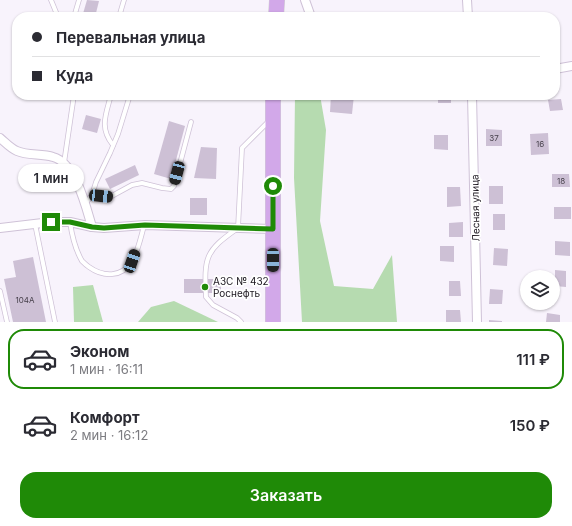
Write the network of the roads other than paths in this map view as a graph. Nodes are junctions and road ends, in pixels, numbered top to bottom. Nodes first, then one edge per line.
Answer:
1 (51, 0) edge
2 (79, 0) edge
3 (124, 0) edge
4 (277, 0) edge
5 (305, 0) edge
6 (467, 0) edge
7 (56, 12) edge
8 (75, 12) edge
9 (120, 12) edge
10 (276, 12) edge
11 (309, 12) edge
12 (468, 12) edge
13 (572, 66) edge
14 (560, 68) edge
15 (73, 100) edge
16 (110, 100) edge
17 (128, 100) edge
18 (273, 100) edge
19 (472, 100) edge
20 (273, 116) junction
21 (191, 122) dead end
22 (0, 138) edge
23 (113, 145) junction
24 (64, 163) junction
25 (92, 195) junction
26 (85, 204) junction
27 (70, 222) junction
28 (35, 224) junction
29 (145, 225) junction
30 (92, 227) junction
31 (0, 228) edge
32 (238, 228) junction
33 (273, 229) junction
34 (0, 291) edge
35 (6, 322) edge
36 (55, 322) edge
37 (242, 322) edge
38 (272, 322) edge
39 (478, 322) edge

1 - 7 lane
2 - 8 lane
3 - 9 lane
4 - 10 highway
5 - 11 street
6 - 12 street
13 - 14 street
15 - 24 lane
16 - 23 lane
17 - 23 lane
18 - 20 highway
19 - 39 street, Лесная улица
20 - 32 lane
20 - 33 highway
21 - 25 lane
22 - 24 street
23 - 25 lane
24 - 26 street
25 - 26 lane
26 - 30 street
27 - 28 street
27 - 29 lane
27 - 30 street
28 - 31 street
28 - 36 lane
29 - 30 street
29 - 32 street
32 - 33 street
32 - 37 lane
33 - 38 highway
34 - 35 lane

